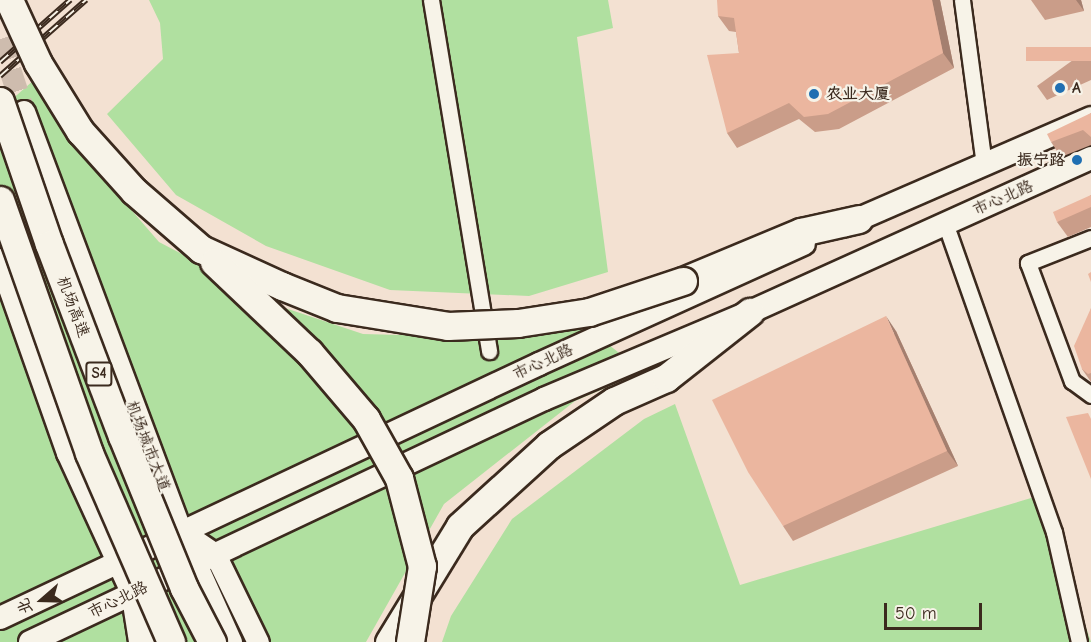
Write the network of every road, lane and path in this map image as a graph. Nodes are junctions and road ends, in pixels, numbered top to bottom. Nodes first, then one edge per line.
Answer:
1 (9, 0) edge
2 (431, 0) edge
3 (962, 0) edge
4 (12, 106) edge
5 (1091, 118) edge
6 (1091, 158) edge
7 (984, 165) junction
8 (0, 200) edge
9 (859, 219) junction
10 (949, 234) dead end
11 (1091, 238) edge
12 (201, 249) junction
13 (0, 260) edge
14 (750, 312) junction
15 (489, 351) dead end
16 (1091, 395) edge
17 (181, 531) junction
18 (205, 559) junction
19 (117, 561) junction
20 (131, 594) junction
21 (0, 618) edge
22 (30, 642) edge
23 (139, 642) edge
24 (155, 642) edge
25 (171, 642) edge
26 (212, 642) edge
27 (231, 642) edge
28 (258, 642) edge
29 (389, 642) edge
30 (410, 642) edge
31 (1079, 642) edge

1 - 12 highway, bridge
2 - 15 street
3 - 7 street
4 - 17 main road, 机场城市大道
4 - 26 highway, 机场高速 / S4, bridge
5 - 7 main road, 市心北路
6 - 14 main road, 市心北路
7 - 9 main road, 市心北路
8 - 25 highway, 机场高速 / S4, bridge
9 - 12 highway, bridge
9 - 17 main road, 市心北路
10 - 31 street
11 - 16 street
12 - 30 highway, bridge
13 - 19 main road
14 - 18 main road, 市心北路
14 - 29 highway, bridge
17 - 18 main road, 机场城市大道
17 - 19 main road, 市心北路
18 - 20 main road, 市心北路
18 - 27 main road, 机场城市大道
18 - 28 street
19 - 20 main road
19 - 21 main road, 市心北路
20 - 22 main road, 市心北路
20 - 23 street
20 - 24 main road

